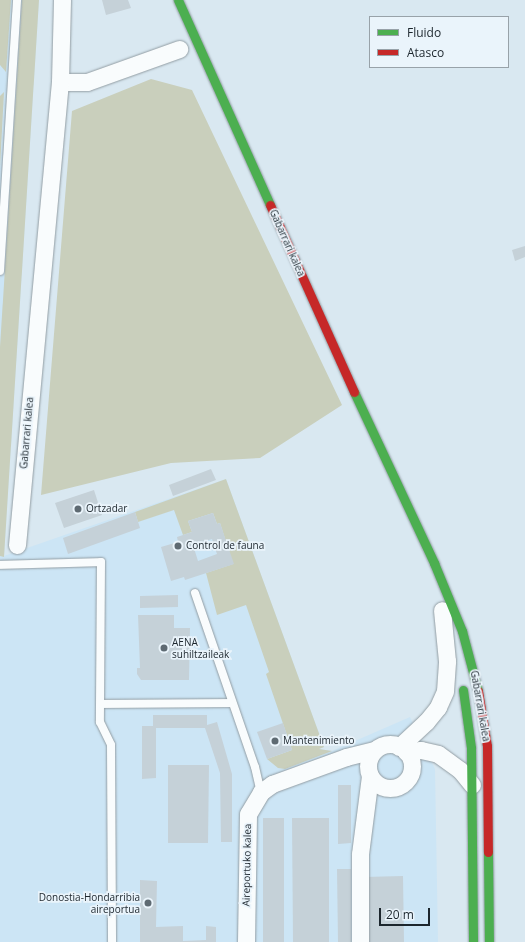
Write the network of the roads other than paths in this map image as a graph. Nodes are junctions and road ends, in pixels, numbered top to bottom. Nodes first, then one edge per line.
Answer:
1 (17, 0) edge
2 (62, 0) edge
3 (178, 0) edge
4 (179, 49) dead end
5 (60, 82) junction
6 (0, 271) edge
7 (396, 486) junction
8 (17, 545) dead end
9 (0, 565) edge
10 (195, 593) dead end
11 (442, 610) junction
12 (457, 662) dead end
13 (462, 682) dead end
14 (232, 702) junction
15 (101, 704) junction
16 (403, 749) junction
17 (375, 750) junction
18 (370, 776) junction
19 (472, 785) junction
20 (261, 792) junction
21 (488, 880) junction
22 (112, 942) edge
23 (246, 942) edge
24 (257, 942) edge
25 (360, 942) edge
26 (473, 942) edge
27 (489, 942) edge

1 - 6 lane
2 - 5 street, Gabarrari kalea
3 - 7 main road, Gabarrari kalea
4 - 5 street
5 - 8 street, Gabarrari kalea
7 - 11 main road, Gabarrari kalea
7 - 21 main road, Gabarrari kalea
9 - 15 lane
10 - 14 lane
11 - 12 main road, Gabarrari kalea
11 - 16 street, Gabarrari kalea
13 - 19 main road, Gabarrari kalea
14 - 15 lane
14 - 20 lane
15 - 22 lane
16 - 17 street
16 - 18 street
16 - 19 street
17 - 18 street
17 - 20 street, Aireportuko kalea
18 - 25 street
19 - 21 main road
19 - 26 main road, Gabarrari kalea
20 - 23 street, Aireportuko kalea
20 - 24 street, Aireportuko kalea
21 - 27 main road, Gabarrari kalea

